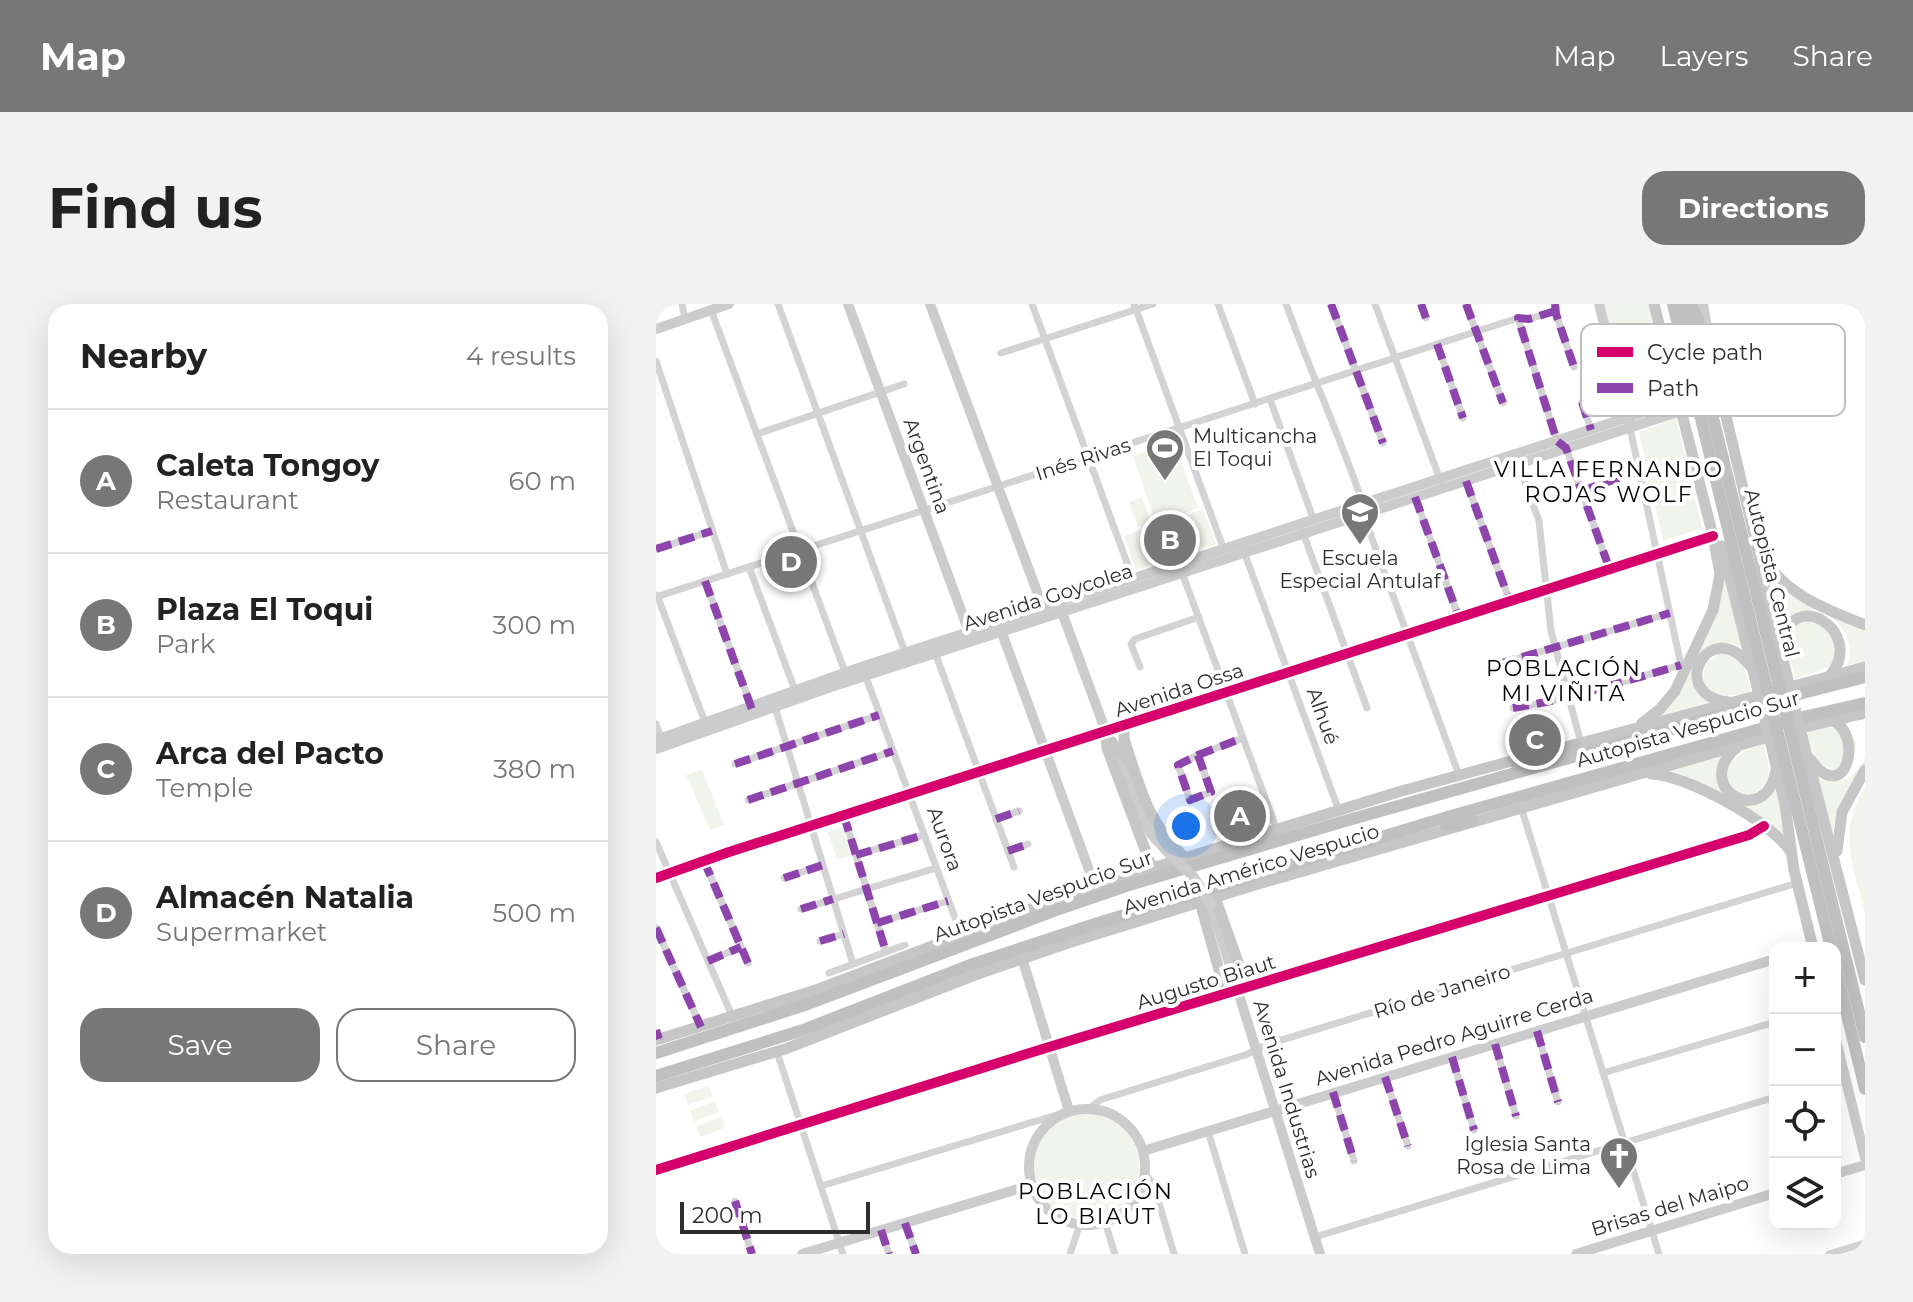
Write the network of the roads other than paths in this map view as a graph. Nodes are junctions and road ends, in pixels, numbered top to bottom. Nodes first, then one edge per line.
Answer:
1 (682, 304) edge
2 (729, 304) edge
3 (778, 304) edge
4 (848, 304) edge
5 (930, 304) edge
6 (1032, 304) edge
7 (1153, 304) edge
8 (1218, 304) edge
9 (1286, 304) edge
10 (1331, 304) edge
11 (1375, 304) edge
12 (1421, 304) edge
13 (1466, 304) edge
14 (1599, 304) edge
15 (1654, 304) edge
16 (1665, 304) edge
17 (1673, 304) edge
18 (1688, 304) edge
19 (1703, 304) edge
20 (1135, 307) edge
21 (1555, 307) edge
22 (711, 310) junction
23 (1426, 318) dead end
24 (1518, 318) junction
25 (685, 319) junction
26 (1604, 324) edge
27 (1659, 324) edge
28 (1673, 324) edge
29 (1678, 324) edge
30 (1692, 324) edge
31 (1698, 324) edge
32 (1706, 324) edge
33 (656, 329) edge
34 (1477, 332) junction
35 (1045, 339) junction
36 (1437, 344) junction
37 (1001, 353) dead end
38 (1395, 358) junction
39 (656, 361) edge
40 (1574, 367) dead end
41 (1355, 371) junction
42 (904, 384) dead end
43 (1317, 384) junction
44 (880, 392) junction
45 (1270, 399) junction
46 (1503, 403) dead end
47 (1255, 404) junction
48 (819, 413) junction
49 (1586, 416) edge
50 (1627, 416) edge
51 (1650, 416) edge
52 (1682, 416) edge
53 (1702, 416) edge
54 (1713, 416) edge
55 (1727, 416) edge
56 (1463, 418) dead end
57 (1629, 423) junction
58 (1179, 428) junction
59 (1591, 430) junction
60 (757, 434) junction
61 (1383, 443) dead end
62 (1689, 443) junction
63 (1562, 445) junction
64 (1088, 458) junction
65 (1517, 459) junction
66 (1640, 471) junction
67 (1466, 481) junction
68 (1441, 484) junction
69 (998, 487) junction
70 (1581, 491) junction
71 (1415, 497) junction
72 (1363, 509) junction
73 (924, 511) junction
74 (1315, 524) junction
75 (1302, 529) junction
76 (712, 531) junction
77 (862, 531) junction
78 (1713, 536) junction
79 (1242, 548) junction
80 (656, 549) edge
81 (1759, 550) junction
82 (800, 551) junction
83 (1226, 553) junction
84 (1657, 555) junction
85 (749, 567) junction
86 (1180, 568) junction
87 (1610, 570) junction
88 (727, 574) junction
89 (1133, 579) junction
90 (705, 581) junction
91 (1547, 590) junction
92 (657, 596) edge
93 (1510, 602) junction
94 (1060, 607) junction
95 (1045, 612) junction
96 (1670, 613) junction
97 (1199, 617) junction
98 (1459, 618) junction
99 (1865, 625) edge
100 (1000, 627) junction
101 (1408, 635) junction
102 (971, 636) junction
103 (1555, 647) junction
104 (1781, 648) junction
105 (933, 649) junction
106 (1347, 654) junction
107 (907, 657) junction
108 (1499, 664) dead end
109 (1140, 667) dead end
110 (1865, 667) edge
111 (863, 671) junction
112 (845, 672) junction
113 (1754, 672) junction
114 (1289, 673) junction
115 (1831, 675) junction
116 (1865, 677) edge
117 (1772, 683) junction
118 (1227, 693) junction
119 (796, 694) junction
120 (1568, 698) junction
121 (1733, 702) junction
122 (1865, 703) edge
123 (775, 707) junction
124 (1367, 708) dead end
125 (1513, 708) dead end
126 (752, 710) junction
127 (1865, 713) edge
128 (879, 715) junction
129 (1831, 720) junction
130 (656, 724) edge
131 (1124, 726) junction
132 (706, 727) junction
133 (1628, 730) junction
134 (1108, 736) junction
135 (1243, 738) junction
136 (1786, 740) junction
137 (659, 744) edge
138 (1578, 744) junction
139 (1738, 746) junction
140 (787, 747) junction
141 (893, 751) junction
142 (1045, 751) junction
143 (1807, 754) junction
144 (1198, 755) junction
145 (1776, 762) junction
146 (735, 764) dead end
147 (1865, 770) edge
148 (979, 773) junction
149 (1136, 774) junction
150 (1638, 774) junction
151 (1459, 775) junction
152 (798, 783) junction
153 (1436, 795) junction
154 (909, 796) junction
155 (748, 800) dead end
156 (1521, 807) junction
157 (1019, 811) dead end
158 (1339, 811) junction
159 (844, 816) junction
160 (996, 819) junction
161 (1472, 821) junction
162 (811, 826) junction
163 (1764, 826) junction
164 (1277, 830) junction
165 (924, 835) junction
166 (656, 842) edge
167 (1360, 843) junction
168 (1028, 844) dead end
169 (1008, 851) junction
170 (1791, 854) junction
171 (856, 855) junction
172 (1185, 858) junction
173 (704, 861) junction
174 (823, 865) junction
175 (1014, 867) dead end
176 (936, 868) junction
177 (1152, 868) junction
178 (669, 872) junction
179 (1839, 875) junction
180 (656, 878) edge
181 (784, 878) dead end
182 (1797, 883) junction
183 (1095, 886) junction
184 (866, 889) junction
185 (1548, 896) junction
186 (833, 899) junction
187 (948, 901) junction
188 (1209, 901) junction
189 (801, 909) dead end
190 (877, 923) junction
191 (656, 928) edge
192 (844, 934) junction
193 (961, 934) junction
194 (820, 941) dead end
195 (1811, 942) edge
196 (1830, 942) edge
197 (905, 945) dead end
198 (741, 947) junction
199 (886, 952) junction
200 (1566, 953) junction
201 (1022, 958) junction
202 (708, 961) junction
203 (1769, 961) edge
204 (748, 963) dead end
205 (853, 964) junction
206 (829, 973) dead end
207 (1865, 980) edge
208 (1841, 984) edge
209 (1236, 992) junction
210 (1841, 1008) edge
211 (1585, 1016) junction
212 (733, 1018) junction
213 (1769, 1024) edge
214 (748, 1025) junction
215 (701, 1027) junction
216 (1537, 1031) junction
217 (657, 1039) edge
218 (1859, 1039) edge
219 (1495, 1044) junction
220 (1049, 1047) junction
221 (1256, 1050) junction
222 (777, 1052) junction
223 (656, 1053) edge
224 (1452, 1057) junction
225 (1603, 1073) junction
226 (1385, 1077) junction
227 (656, 1079) edge
228 (1841, 1080) edge
229 (656, 1088) edge
230 (1865, 1089) edge
231 (1333, 1092) junction
232 (1769, 1099) edge
233 (1558, 1102) dead end
234 (1090, 1108) junction
235 (1275, 1110) junction
236 (1066, 1112) junction
237 (1516, 1116) dead end
238 (1039, 1125) junction
239 (801, 1126) junction
240 (1474, 1130) dead end
241 (1208, 1131) junction
242 (1624, 1142) junction
243 (1408, 1146) dead end
244 (1143, 1151) junction
245 (1865, 1158) edge
246 (1354, 1161) dead end
247 (1865, 1165) edge
248 (656, 1170) edge
249 (1841, 1172) edge
250 (1145, 1173) junction
251 (1031, 1185) junction
252 (821, 1186) junction
253 (1769, 1195) edge
254 (735, 1201) dead end
255 (1105, 1222) junction
256 (905, 1223) junction
257 (1080, 1224) junction
258 (881, 1230) junction
259 (1652, 1230) junction
260 (1315, 1237) junction
261 (840, 1243) junction
262 (1865, 1243) edge
263 (752, 1254) edge
264 (802, 1254) edge
265 (843, 1254) edge
266 (889, 1254) edge
267 (916, 1254) edge
268 (1070, 1254) edge
269 (1115, 1254) edge
270 (1174, 1254) edge
271 (1245, 1254) edge
272 (1320, 1254) edge
273 (1576, 1254) edge
274 (1659, 1254) edge
275 (1829, 1254) edge

1 - 25 street
2 - 22 street
3 - 48 street
4 - 44 street, Argentina
5 - 69 street
6 - 35 street
7 - 20 street
8 - 47 street
9 - 43 street
10 - 41 street
11 - 38 street
12 - 23 street
13 - 34 street
14 - 26 street
15 - 27 main road
16 - 28 highway
17 - 29 highway, Autopista Central
18 - 30 highway, Autopista Central
18 - 31 highway
19 - 32 street
20 - 35 street
20 - 58 street
21 - 24 street, Inés Rivas
21 - 40 street
22 - 25 street
22 - 60 street
24 - 34 street, Inés Rivas
24 - 63 street
25 - 33 street
34 - 36 street, Inés Rivas
34 - 46 street
35 - 37 street
35 - 64 street
36 - 38 street, Inés Rivas
36 - 56 street
38 - 41 street, Inés Rivas
38 - 68 street
39 - 76 street
41 - 43 street, Inés Rivas
41 - 61 street
42 - 44 street
43 - 45 street, Inés Rivas
43 - 72 street
44 - 48 street
44 - 73 street, Argentina
45 - 47 street, Inés Rivas
45 - 74 street
47 - 58 street, Inés Rivas
48 - 60 street
48 - 77 street
49 - 59 street
50 - 57 street
51 - 57 street, Avenida Goycolea
52 - 62 main road
53 - 117 highway, Autopista Central
54 - 117 highway, Autopista Central
55 - 81 main road
57 - 59 street, Avenida Goycolea
57 - 63 street, Avenida Goycolea
57 - 66 street
58 - 64 street, Inés Rivas
58 - 83 street
59 - 63 street, Avenida Goycolea
60 - 82 street
62 - 78 main road
62 - 113 main road
63 - 65 street, Avenida Goycolea
63 - 70 street
64 - 69 street, Inés Rivas
64 - 89 street
65 - 67 street, Avenida Goycolea
65 - 68 street, Avenida Goycolea
65 - 91 street
66 - 70 street
66 - 84 street
67 - 68 street, Avenida Goycolea
67 - 93 street
68 - 71 street, Avenida Goycolea
68 - 72 street, Avenida Goycolea
69 - 73 street, Inés Rivas
69 - 95 street
70 - 87 street
71 - 72 street, Avenida Goycolea
71 - 98 street
72 - 74 street, Avenida Goycolea
72 - 101 street
73 - 77 street, Inés Rivas
73 - 102 street, Argentina
74 - 75 street, Avenida Goycolea
75 - 79 street, Avenida Goycolea
75 - 106 street
76 - 80 street
76 - 88 street
77 - 82 street, Inés Rivas
77 - 107 street
78 - 84 street, Avenida Ossa
78 - 133 main road
79 - 83 street, Avenida Goycolea
79 - 114 street, Alhué
81 - 99 main road
81 - 104 main road
82 - 85 street, Inés Rivas
82 - 112 street
83 - 86 street, Avenida Goycolea
84 - 87 street, Avenida Ossa
84 - 96 street
85 - 88 street, Inés Rivas
85 - 119 street
86 - 89 street, Avenida Goycolea
86 - 94 street, Avenida Goycolea
86 - 97 street
87 - 91 street, Avenida Ossa
88 - 90 street, Inés Rivas
89 - 94 street, Avenida Goycolea
90 - 92 street, Inés Rivas
90 - 126 street
91 - 93 street, Avenida Ossa
91 - 103 street
92 - 132 street
93 - 98 street, Avenida Ossa
94 - 95 street, Avenida Goycolea
94 - 134 street
95 - 100 street, Avenida Goycolea
96 - 103 street
96 - 120 street
97 - 109 street
97 - 118 street
98 - 101 street, Avenida Ossa
100 - 102 street, Avenida Goycolea
100 - 142 street
101 - 106 street, Avenida Ossa
101 - 151 street
102 - 105 street, Avenida Goycolea
103 - 108 street
103 - 120 street
104 - 115 main road
104 - 117 main road
105 - 107 street, Avenida Goycolea
105 - 148 street
106 - 114 street, Avenida Ossa
106 - 124 street
107 - 111 street, Avenida Goycolea
110 - 115 main road, Avenida Américo Vespucio
111 - 112 street, Avenida Goycolea
111 - 119 street, Avenida Goycolea
111 - 128 street, Aurora
112 - 119 street, Avenida Goycolea
113 - 117 main road
113 - 121 main road
114 - 118 street, Avenida Ossa
114 - 158 street, Alhué
115 - 121 main road, Avenida Américo Vespucio
116 - 153 highway, Autopista Vespucio Sur
117 - 136 highway, Autopista Central, bridge
117 - 136 main road, bridge
118 - 131 street, Avenida Ossa
118 - 135 street
119 - 123 street, Avenida Goycolea
119 - 126 street, Avenida Goycolea
120 - 125 street
120 - 138 street
121 - 133 main road, Avenida Américo Vespucio
122 - 167 highway, Autopista Vespucio Sur
123 - 126 street, Avenida Goycolea
123 - 140 street
126 - 132 street, Avenida Goycolea
127 - 129 main road, Avenida Américo Vespucio
128 - 140 street
128 - 141 street, Aurora
129 - 139 main road, Avenida Américo Vespucio
129 - 143 main road
130 - 137 street
131 - 134 street, Avenida Ossa
131 - 149 main road
132 - 137 street, Avenida Goycolea
133 - 138 main road, Avenida Américo Vespucio
134 - 142 street, Avenida Ossa
134 - 149 main road
134 - 177 main road
134 - 188 street, bridge
135 - 144 street
135 - 164 street
136 - 143 main road
136 - 145 main road
136 - 196 highway, Autopista Central
136 - 218 highway, Autopista Central
138 - 151 main road, Avenida Américo Vespucio
138 - 153 highway
139 - 145 main road
139 - 150 main road, Avenida Américo Vespucio
140 - 146 street
140 - 152 street
141 - 152 street
141 - 154 street, Aurora
142 - 148 street, Avenida Ossa
142 - 183 street
143 - 179 main road
144 - 144 street
145 - 170 main road
147 - 179 main road
148 - 154 street, Avenida Ossa
148 - 160 street
149 - 172 main road
150 - 156 main road, Avenida Américo Vespucio
150 - 163 main road
151 - 158 main road, Avenida Américo Vespucio
152 - 155 street
152 - 162 street
153 - 214 highway, Autopista Vespucio Sur
154 - 159 street, Avenida Ossa
154 - 165 street, Aurora
156 - 161 main road, Avenida Américo Vespucio
156 - 185 street
157 - 160 street
158 - 164 main road, Avenida Américo Vespucio
159 - 162 street, Avenida Ossa
159 - 171 street
160 - 169 street
161 - 167 highway
161 - 188 main road, Avenida Américo Vespucio
162 - 173 street, Avenida Ossa
162 - 174 street
163 - 170 main road
163 - 185 street, Augusto Biaut
164 - 172 main road, Avenida Américo Vespucio
165 - 171 street
165 - 176 street, Aurora
166 - 178 street
167 - 227 highway, Autopista Vespucio Sur
168 - 169 street
169 - 175 street
170 - 182 main road
171 - 184 street
172 - 177 main road, Avenida Américo Vespucio
173 - 178 street, Avenida Ossa
173 - 198 street
174 - 181 street
174 - 186 street
176 - 184 street
176 - 187 street, Aurora
177 - 183 main road, Avenida Américo Vespucio
178 - 180 street, Avenida Ossa
178 - 202 street
179 - 207 main road
182 - 195 main road
182 - 200 street, Río de Janeiro
183 - 193 main road, Avenida Américo Vespucio
184 - 186 street
184 - 190 street
185 - 200 street
185 - 209 street, Augusto Biaut
186 - 189 street
186 - 192 street
187 - 190 street
187 - 193 street, Aurora
188 - 201 main road, Avenida Américo Vespucio
188 - 209 main road
188 - 209 main road
190 - 199 street
191 - 215 street
192 - 194 street
192 - 205 street
193 - 212 main road, Avenida Américo Vespucio
197 - 199 street
198 - 202 street
198 - 204 street
199 - 205 street
200 - 211 street
200 - 221 street, Río de Janeiro
201 - 220 street
201 - 222 main road, Avenida Américo Vespucio
202 - 212 street
203 - 211 street, Avenida Pedro Aguirre Cerda
205 - 206 street
208 - 218 highway, Autopista Central
209 - 220 street, Augusto Biaut
209 - 221 street, Avenida Industrias
210 - 218 highway
211 - 216 street, Avenida Pedro Aguirre Cerda
211 - 225 street
212 - 215 main road, Avenida Américo Vespucio
213 - 225 street
214 - 217 highway
214 - 223 highway, Autopista Vespucio Sur
215 - 217 main road, Avenida Américo Vespucio
216 - 219 street, Avenida Pedro Aguirre Cerda
216 - 233 street
218 - 230 highway, Autopista Central
219 - 224 street, Avenida Pedro Aguirre Cerda
219 - 237 street
220 - 236 street
220 - 239 street, Augusto Biaut
221 - 234 street, Río de Janeiro
221 - 235 street, Avenida Industrias
222 - 229 main road, Avenida Américo Vespucio
222 - 239 street
224 - 226 street, Avenida Pedro Aguirre Cerda
224 - 240 street
225 - 242 street
226 - 231 street, Avenida Pedro Aguirre Cerda
226 - 243 street
228 - 245 street
231 - 235 street, Avenida Pedro Aguirre Cerda
231 - 246 street
232 - 242 street
234 - 236 street
234 - 244 street
235 - 241 street, Avenida Pedro Aguirre Cerda
235 - 260 street, Avenida Industrias
236 - 238 street
238 - 251 street
238 - 252 street
239 - 248 street, Augusto Biaut
239 - 252 street
241 - 244 street, Avenida Pedro Aguirre Cerda
241 - 271 street
242 - 259 street
242 - 260 street
244 - 250 street
247 - 249 street
250 - 255 street
250 - 270 street
251 - 256 street
251 - 257 street
252 - 261 street
253 - 259 street, Brisas del Maipo
254 - 263 street
255 - 257 street
255 - 269 street
256 - 258 street
256 - 267 street
257 - 268 street
258 - 261 street
258 - 266 street
259 - 273 street, Brisas del Maipo
259 - 274 street
260 - 272 street, Avenida Industrias
261 - 264 street
261 - 265 street
262 - 275 street

